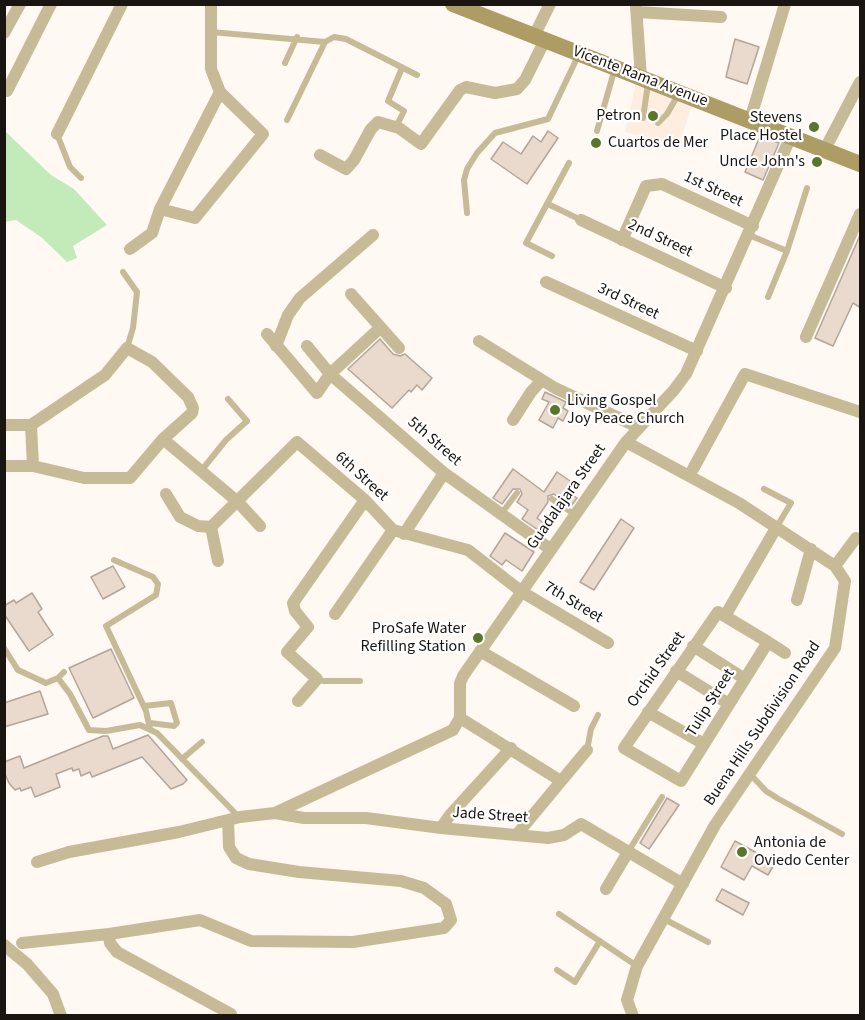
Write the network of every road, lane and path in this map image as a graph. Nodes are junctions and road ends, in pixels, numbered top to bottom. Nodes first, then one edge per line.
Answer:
1 (20, 4) edge
2 (51, 4) edge
3 (122, 4) edge
4 (211, 4) edge
5 (453, 4) edge
6 (550, 4) edge
7 (784, 4) edge
8 (637, 8) edge
9 (721, 17) dead end
10 (210, 32) junction
11 (4, 33) edge
12 (297, 37) junction
13 (539, 38) junction
14 (325, 42) junction
15 (579, 53) junction
16 (285, 63) dead end
17 (615, 67) junction
18 (402, 68) junction
19 (417, 75) dead end
20 (645, 79) junction
21 (861, 82) edge
22 (7, 91) dead end
23 (220, 92) junction
24 (679, 92) junction
25 (643, 118) dead end
26 (287, 120) dead end
27 (750, 120) junction
28 (658, 123) dead end
29 (396, 127) junction
30 (597, 131) dead end
31 (57, 134) joint
32 (791, 136) junction
33 (825, 149) junction
34 (320, 155) dead end
35 (860, 162) edge
36 (569, 163) dead end
37 (81, 177) dead end
38 (807, 188) dead end
39 (548, 204) junction
40 (160, 209) junction
41 (467, 213) dead end
42 (861, 214) edge
43 (581, 220) joint
44 (751, 231) junction
45 (373, 235) dead end
46 (622, 240) junction
47 (130, 249) dead end
48 (787, 251) junction
49 (552, 256) dead end
50 (123, 272) dead end
51 (546, 282) dead end
52 (726, 288) junction
53 (351, 294) dead end
54 (768, 297) dead end
55 (380, 328) junction
56 (267, 334) dead end
57 (806, 337) dead end
58 (479, 342) dead end
59 (276, 346) junction
60 (307, 346) dead end
61 (127, 348) junction
62 (399, 348) dead end
63 (697, 351) junction
64 (330, 374) junction
65 (542, 380) junction
66 (228, 399) dead end
67 (861, 412) edge
68 (513, 420) dead end
69 (4, 425) edge
70 (32, 425) junction
71 (638, 427) junction
72 (163, 440) junction
73 (626, 442) junction
74 (4, 466) edge
75 (33, 466) junction
76 (693, 469) dead end
77 (201, 471) junction
78 (444, 473) junction
79 (764, 489) dead end
80 (517, 493) dead end
81 (166, 495) dead end
82 (552, 499) dead end
83 (365, 500) junction
84 (238, 502) junction
85 (574, 514) junction
86 (501, 515) junction
87 (260, 526) dead end
88 (205, 527) junction
89 (777, 528) junction
90 (399, 532) junction
91 (856, 538) dead end
92 (550, 549) junction
93 (811, 549) junction
94 (114, 560) dead end
95 (218, 561) dead end
96 (835, 566) junction
97 (522, 592) junction
98 (797, 600) dead end
99 (335, 614) dead end
100 (722, 614) junction
101 (768, 642) junction
102 (608, 643) dead end
103 (693, 646) junction
104 (4, 648) edge
105 (480, 651) junction
106 (785, 653) dead end
107 (676, 671) junction
108 (64, 672) dead end
109 (58, 678) junction
110 (317, 679) junction
111 (745, 679) junction
112 (360, 681) dead end
113 (298, 701) dead end
114 (729, 704) junction
115 (144, 706) junction
116 (574, 706) dead end
117 (648, 712) junction
118 (598, 716) dead end
119 (460, 718) junction
120 (150, 726) junction
121 (202, 742) dead end
122 (704, 744) junction
123 (511, 748) junction
124 (587, 750) joint
125 (182, 759) junction
126 (750, 774) junction
127 (561, 781) junction
128 (681, 781) joint
129 (662, 797) dead end
130 (275, 813) junction
131 (234, 819) junction
132 (441, 828) junction
133 (518, 833) junction
134 (842, 834) dead end
135 (628, 852) junction
136 (37, 862) dead end
137 (683, 884) junction
138 (606, 888) dead end
139 (559, 915) dead end
140 (663, 918) junction
141 (109, 934) junction
142 (600, 941) junction
143 (708, 942) dead end
144 (22, 943) dead end
145 (4, 945) edge
146 (637, 966) junction
147 (557, 970) dead end
148 (231, 1014) edge
149 (61, 1016) edge
150 (633, 1016) edge

1 - 11 street
2 - 22 street
3 - 31 street
4 - 10 street
5 - 13 main road, Vicente Rama Avenue
6 - 13 street
7 - 27 street
8 - 9 street
8 - 20 street
10 - 12 lane
10 - 23 street
12 - 14 lane
12 - 16 lane
13 - 15 main road, Vicente Rama Avenue
13 - 29 street
14 - 18 lane
14 - 26 lane
15 - 17 main road, Vicente Rama Avenue
15 - 41 lane
17 - 20 main road, Vicente Rama Avenue
17 - 30 lane
18 - 19 lane
18 - 29 lane
20 - 24 main road, Vicente Rama Avenue
20 - 25 lane
21 - 33 street
23 - 40 street
23 - 40 street
24 - 27 main road, Vicente Rama Avenue
24 - 28 lane
27 - 32 main road, Vicente Rama Avenue
29 - 34 street
31 - 37 lane
32 - 33 main road, Vicente Rama Avenue
32 - 44 street, Guadalajara Street
33 - 35 main road, Vicente Rama Avenue
36 - 39 lane
38 - 48 lane
39 - 43 lane
39 - 49 lane
40 - 47 street
42 - 57 street
43 - 46 street, 2nd Street
44 - 46 street, 1st Street
44 - 48 lane
44 - 52 street, Guadalajara Street
45 - 59 street
46 - 52 street, 2nd Street
48 - 54 lane
50 - 61 lane
51 - 63 street, 3rd Street
52 - 63 street, Guadalajara Street
53 - 55 street
55 - 62 street
55 - 64 street
56 - 59 street
58 - 65 street
59 - 64 street
60 - 64 street, 5th Street
61 - 70 street
61 - 72 street
63 - 71 street, Guadalajara Street
64 - 78 street, 5th Street
65 - 68 street
65 - 71 street
66 - 77 lane
67 - 76 street
69 - 70 street
70 - 75 street
71 - 73 street, Guadalajara Street
72 - 75 street
72 - 77 street
73 - 85 street, Guadalajara Street
73 - 89 street
74 - 75 street
77 - 84 street
78 - 86 street, 5th Street
78 - 90 street
79 - 89 lane
80 - 86 lane
81 - 88 street
82 - 85 lane
83 - 84 street, 6th Street
83 - 90 street, 6th Street
83 - 110 street
84 - 87 street
84 - 88 street, 6th Street
85 - 92 street, Guadalajara Street
86 - 92 street, 5th Street
88 - 95 street
89 - 93 street
89 - 100 street, Orchid Street
90 - 97 street
90 - 99 street
91 - 96 street
92 - 97 street, Guadalajara Street
93 - 96 street
93 - 98 street
94 - 115 lane
96 - 126 street, Buena Hills Subdivision Road
97 - 102 street, 7th Street
97 - 105 street, Guadalajara Street
100 - 101 street
100 - 103 street, Orchid Street
101 - 106 street
101 - 111 street, Tulip Street
103 - 107 street, Orchid Street
103 - 111 street
104 - 109 lane
105 - 116 street
105 - 119 street, Guadalajara Street
107 - 114 street
107 - 117 street, Orchid Street
108 - 109 lane
109 - 120 lane
110 - 112 lane
110 - 113 street
111 - 114 street, Tulip Street
114 - 122 street, Tulip Street
115 - 120 lane
115 - 120 lane
117 - 122 street
117 - 128 street, Orchid Street
118 - 124 lane
119 - 123 street
119 - 130 street
120 - 125 lane
121 - 125 lane
122 - 128 street, Tulip Street
123 - 127 street
123 - 132 street
124 - 127 street
125 - 131 lane
126 - 134 lane
126 - 137 street, Buena Hills Subdivision Road
127 - 133 street
129 - 135 lane
130 - 131 street
130 - 132 street, Jade Street
131 - 136 street
131 - 141 street
132 - 133 street, Jade Street
133 - 135 street, Jade Street
135 - 137 street, Jade Street
135 - 138 street
137 - 140 street, Buena Hills Subdivision Road
139 - 142 lane
140 - 143 lane
140 - 146 street, Buena Hills Subdivision Road
141 - 144 street
141 - 148 street
142 - 146 lane
142 - 147 lane
145 - 149 street
146 - 150 street, Buena Hills Subdivision Road

